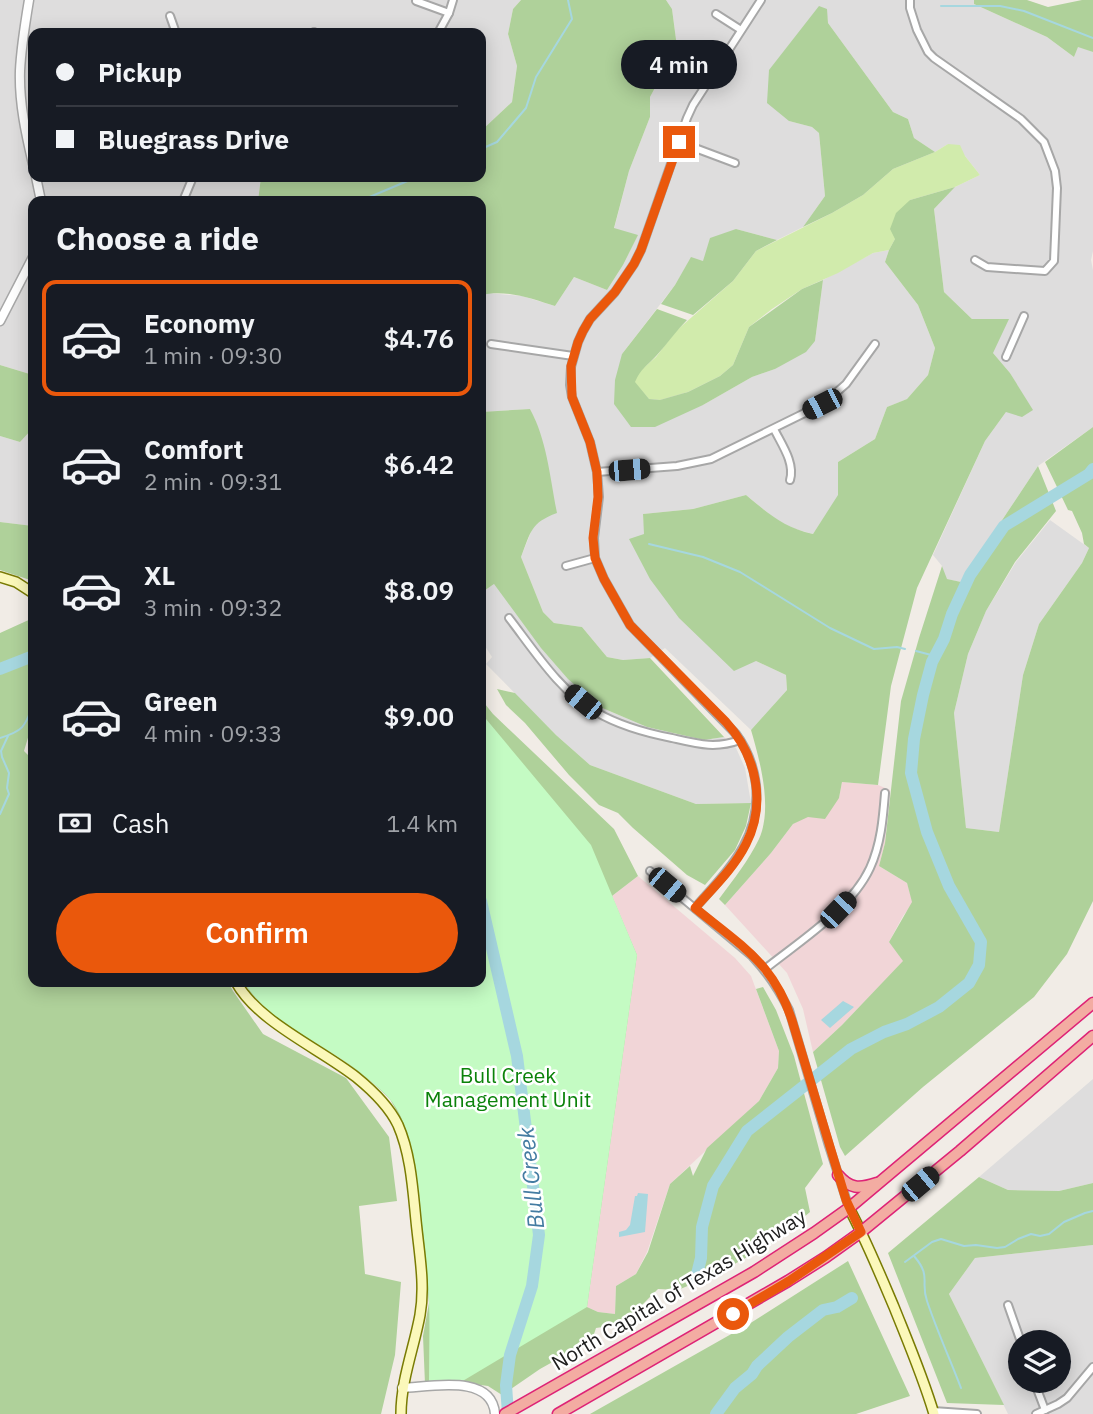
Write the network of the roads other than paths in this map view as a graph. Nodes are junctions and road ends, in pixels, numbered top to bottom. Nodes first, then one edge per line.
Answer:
1 (29, 0) edge
2 (453, 0) edge
3 (761, 0) edge
4 (910, 0) edge
5 (416, 1) edge
6 (449, 13) junction
7 (716, 14) dead end
8 (170, 16) dead end
9 (174, 28) edge
10 (441, 28) edge
11 (741, 30) junction
12 (28, 138) edge
13 (679, 142) junction
14 (735, 163) dead end
15 (975, 260) dead end
16 (28, 267) edge
17 (1024, 316) dead end
18 (0, 321) edge
19 (491, 344) dead end
20 (876, 344) dead end
21 (573, 356) junction
22 (1006, 357) dead end
23 (774, 429) junction
24 (597, 472) junction
25 (790, 481) dead end
26 (595, 558) junction
27 (566, 566) dead end
28 (0, 577) edge
29 (28, 590) edge
30 (509, 618) dead end
31 (740, 740) junction
32 (885, 793) dead end
33 (650, 871) dead end
34 (695, 908) junction
35 (765, 969) junction
36 (239, 987) edge
37 (1093, 1003) edge
38 (1093, 1036) edge
39 (838, 1175) junction
40 (880, 1182) junction
41 (849, 1208) junction
42 (861, 1232) junction
43 (1008, 1304) dead end
44 (1017, 1330) edge
45 (1093, 1367) edge
46 (402, 1388) junction
47 (1039, 1393) edge
48 (1045, 1410) junction
49 (933, 1413) edge
50 (401, 1414) edge
51 (495, 1414) edge
52 (505, 1414) edge
53 (558, 1414) edge
54 (977, 1414) edge
55 (1036, 1414) edge

1 - 12 street
2 - 6 street
3 - 11 street
4 - 15 street
5 - 6 street
6 - 10 street
7 - 11 street
8 - 9 street
11 - 13 street
13 - 14 street
13 - 21 street
16 - 18 street
17 - 22 street
19 - 21 street
20 - 23 street
21 - 24 street
23 - 24 street
23 - 25 street
24 - 26 street
26 - 27 street
26 - 31 street
28 - 29 main road
30 - 31 street
31 - 34 street
32 - 35 street
33 - 34 street
34 - 35 street
35 - 39 street
36 - 46 main road
37 - 40 highway, North Capital of Texas Highway
38 - 42 highway
39 - 40 highway
39 - 41 street
40 - 41 highway, North Capital of Texas Highway
41 - 42 main road
41 - 52 highway, North Capital of Texas Highway
42 - 49 main road
42 - 53 highway
43 - 44 street
45 - 48 street
46 - 50 main road
46 - 51 street
47 - 48 street
48 - 55 street
49 - 54 street

